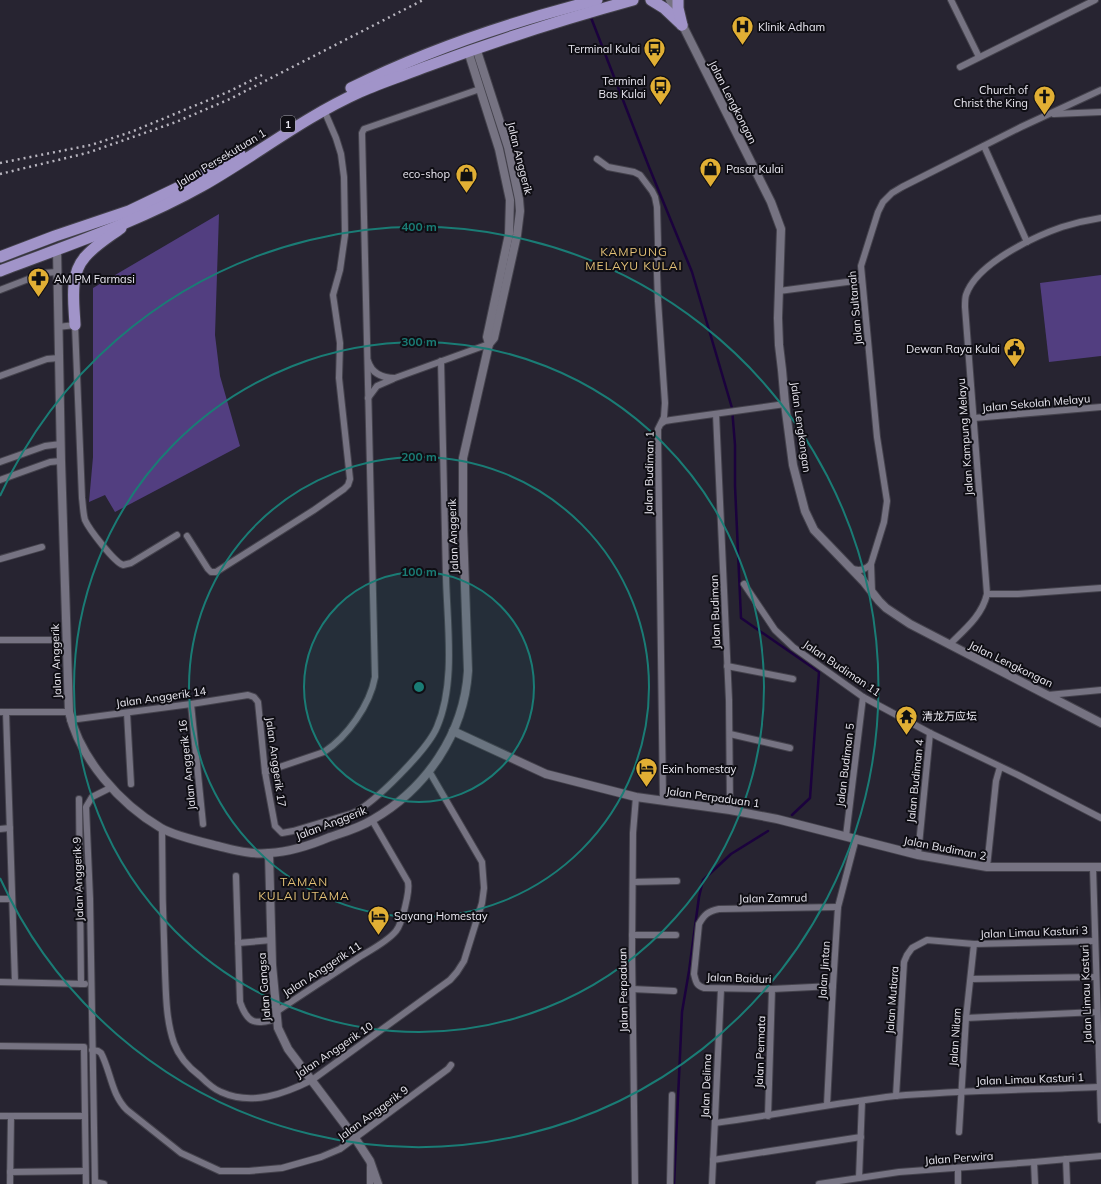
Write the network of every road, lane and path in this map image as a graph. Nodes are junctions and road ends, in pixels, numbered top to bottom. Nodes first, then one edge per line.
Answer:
1 (633, 0) edge
2 (651, 0) edge
3 (670, 0) edge
4 (678, 0) edge
5 (951, 0) edge
6 (1095, 0) edge
7 (1085, 2) edge
8 (599, 4) edge
9 (582, 9) junction
10 (682, 25) junction
11 (472, 50) junction
12 (979, 57) junction
13 (960, 67) dead end
14 (480, 89) junction
15 (1101, 90) edge
16 (324, 110) junction
17 (1101, 112) edge
18 (1050, 114) junction
19 (984, 146) junction
20 (597, 159) dead end
21 (1101, 218) edge
22 (133, 219) junction
23 (513, 234) junction
24 (1027, 242) junction
25 (57, 249) junction
26 (0, 258) edge
27 (0, 271) edge
28 (57, 272) junction
29 (862, 280) junction
30 (0, 290) edge
31 (779, 291) junction
32 (75, 325) junction
33 (58, 327) junction
34 (489, 344) junction
35 (366, 353) junction
36 (59, 358) junction
37 (441, 361) junction
38 (0, 376) edge
39 (395, 378) junction
40 (367, 400) junction
41 (785, 404) junction
42 (1101, 407) edge
43 (716, 414) junction
44 (974, 418) junction
45 (661, 424) junction
46 (61, 444) junction
47 (61, 461) junction
48 (0, 462) edge
49 (0, 480) edge
50 (177, 534) dead end
51 (187, 536) dead end
52 (42, 547) dead end
53 (0, 559) edge
54 (871, 564) junction
55 (850, 569) junction
56 (744, 584) dead end
57 (1101, 588) edge
58 (872, 592) junction
59 (987, 594) junction
60 (0, 640) edge
61 (54, 640) dead end
62 (949, 645) junction
63 (728, 666) junction
64 (793, 679) dead end
65 (1101, 690) edge
66 (1048, 695) junction
67 (254, 697) joint
68 (863, 697) junction
69 (191, 704) junction
70 (3, 712) edge
71 (127, 713) junction
72 (69, 716) junction
73 (1101, 723) edge
74 (454, 731) junction
75 (930, 733) junction
76 (730, 734) junction
77 (790, 748) dead end
78 (1000, 767) junction
79 (429, 771) junction
80 (265, 772) junction
81 (131, 784) dead end
82 (112, 788) junction
83 (636, 797) junction
84 (79, 799) dead end
85 (663, 801) junction
86 (730, 810) junction
87 (1101, 818) edge
88 (372, 820) junction
89 (789, 822) joint
90 (203, 824) dead end
91 (10, 828) junction
92 (0, 829) edge
93 (162, 829) junction
94 (846, 836) junction
95 (856, 838) junction
96 (269, 853) junction
97 (918, 855) junction
98 (986, 867) junction
99 (1097, 868) edge
100 (236, 876) dead end
101 (677, 881) dead end
102 (633, 882) junction
103 (0, 899) edge
104 (12, 899) junction
105 (1094, 905) junction
106 (1101, 905) edge
107 (838, 907) junction
108 (708, 912) joint
109 (632, 935) junction
110 (676, 936) dead end
111 (272, 940) junction
112 (1094, 940) junction
113 (238, 943) junction
114 (974, 944) junction
115 (1096, 977) junction
116 (970, 979) junction
117 (0, 982) edge
118 (15, 982) junction
119 (81, 984) junction
120 (91, 984) junction
121 (832, 986) junction
122 (721, 989) junction
123 (772, 989) junction
124 (632, 990) junction
125 (674, 991) dead end
126 (1097, 1012) junction
127 (276, 1015) junction
128 (966, 1018) junction
129 (0, 1046) edge
130 (92, 1050) junction
131 (451, 1065) dead end
132 (312, 1080) junction
133 (1099, 1086) junction
134 (961, 1092) junction
135 (672, 1095) dead end
136 (896, 1096) junction
137 (862, 1101) junction
138 (827, 1105) junction
139 (0, 1116) edge
140 (11, 1116) junction
141 (85, 1116) junction
142 (768, 1116) junction
143 (1101, 1120) edge
144 (715, 1123) junction
145 (959, 1132) dead end
146 (861, 1137) junction
147 (356, 1138) junction
148 (1101, 1156) edge
149 (1066, 1159) junction
150 (713, 1160) junction
151 (1034, 1162) junction
152 (372, 1164) junction
153 (958, 1168) junction
154 (85, 1170) junction
155 (10, 1172) junction
156 (859, 1178) junction
157 (837, 1182) edge
158 (95, 1183) edge
159 (10, 1184) edge
160 (86, 1184) edge
161 (104, 1184) edge
162 (370, 1184) edge
163 (378, 1184) edge
164 (635, 1184) edge
165 (670, 1184) edge
166 (712, 1184) edge
167 (818, 1184) edge
168 (958, 1184) edge
169 (1035, 1184) edge
170 (1067, 1184) edge

1 - 8 highway, Jalan Persekutuan 1 / 1
2 - 10 highway
3 - 10 street, Jalan Lengkongan
4 - 10 highway
5 - 12 street
6 - 7 street
7 - 12 street
8 - 9 highway, Jalan Persekutuan 1 / 1
9 - 11 highway, Jalan Persekutuan 1 / 1
9 - 26 highway, Jalan Persekutuan 1 / 1
10 - 31 street, Jalan Lengkongan
11 - 14 street, Jalan Anggerik
11 - 16 highway, Jalan Persekutuan 1 / 1
11 - 23 street, Jalan Anggerik
12 - 13 street
14 - 23 street, Jalan Anggerik
14 - 35 street
15 - 18 street, Jalan Sultanah
16 - 22 highway, Jalan Persekutuan 1 / 1
16 - 51 street
17 - 18 street
18 - 19 street, Jalan Sultanah
19 - 24 street
19 - 29 street, Jalan Sultanah
20 - 45 street, Jalan Budiman 1
21 - 24 street, Jalan Kampung Melayu
22 - 25 highway, Jalan Persekutuan 1 / 1
22 - 32 highway
23 - 34 street, Jalan Anggerik
24 - 44 street, Jalan Kampung Melayu
25 - 27 highway, Jalan Persekutuan 1 / 1
25 - 28 street, Jalan Anggerik
28 - 30 street
28 - 33 street, Jalan Anggerik
29 - 31 street
29 - 54 street, Jalan Sultanah
31 - 41 street, Jalan Lengkongan
32 - 33 street
32 - 50 street
33 - 36 street, Jalan Anggerik
34 - 37 street
34 - 74 street, Jalan Anggerik
35 - 39 street
35 - 40 street
36 - 38 street
36 - 46 street, Jalan Anggerik
37 - 39 street
37 - 80 street, Jalan Anggerik 17
39 - 40 street
40 - 80 street
41 - 43 street
41 - 55 street, Jalan Lengkongan
42 - 44 street, Jalan Sekolah Melayu
43 - 45 street
43 - 63 street, Jalan Budiman
44 - 59 street, Jalan Kampung Melayu
45 - 85 street, Jalan Budiman 1
46 - 47 street, Jalan Anggerik
46 - 48 street
47 - 49 street
47 - 72 street, Jalan Anggerik
52 - 53 street
54 - 55 street
54 - 58 street, Jalan Sultanah
55 - 58 street, Jalan Lengkongan
56 - 68 street, Jalan Budiman 11
57 - 59 street
58 - 62 street, Jalan Lengkongan
59 - 62 street, Jalan Kampung Melayu
60 - 61 street
62 - 66 street, Jalan Lengkongan
63 - 64 street
63 - 76 street, Jalan Budiman
65 - 66 street
66 - 73 street, Jalan Lengkongan
67 - 69 street, Jalan Anggerik 14
67 - 80 street, Jalan Anggerik 17
68 - 75 street, Jalan Budiman 11
68 - 94 street, Jalan Budiman 5
69 - 71 street, Jalan Anggerik 14
69 - 90 street, Jalan Anggerik 16
70 - 72 street, Jalan Anggerik 14
70 - 91 street
71 - 72 street, Jalan Anggerik 14
71 - 81 street
72 - 82 street, Jalan Anggerik
74 - 79 street, Jalan Anggerik
74 - 83 street, Jalan Perpaduan 1
75 - 78 street, Jalan Budiman 11
75 - 97 street, Jalan Budiman 4
76 - 77 street
76 - 86 street, Jalan Budiman
78 - 87 street, Jalan Budiman 11
78 - 98 street
79 - 88 street, Jalan Anggerik
79 - 132 street, Jalan Anggerik 10
82 - 93 street, Jalan Anggerik
82 - 120 street, Jalan Anggerik 9
83 - 85 street, Jalan Perpaduan 1
83 - 102 street, Jalan Perpaduan
84 - 119 street
85 - 86 street, Jalan Perpaduan 1
86 - 89 street, Jalan Perpaduan 1
88 - 96 street, Jalan Anggerik
88 - 127 street, Jalan Anggerik 11
89 - 94 street, Jalan Budiman 2
91 - 92 street
91 - 104 street
93 - 96 street, Jalan Anggerik
93 - 132 street, Jalan Anggerik 10
94 - 95 street, Jalan Budiman 2
95 - 97 street, Jalan Budiman 2
95 - 107 street, Jalan Jintan
96 - 111 street, Jalan Gangsa
97 - 98 street, Jalan Budiman 2
98 - 99 street, Jalan Budiman 2
99 - 105 street, Jalan Limau Kasturi
100 - 113 street, Jalan Anggerik 11
101 - 102 street
102 - 109 street, Jalan Perpaduan
103 - 104 street
104 - 118 street
105 - 106 street
105 - 112 street, Jalan Limau Kasturi
107 - 108 street, Jalan Zamrud
107 - 121 street, Jalan Jintan
108 - 122 street, Jalan Baiduri
109 - 110 street
109 - 124 street, Jalan Perpaduan
111 - 113 street
111 - 127 street, Jalan Gangsa
112 - 114 street, Jalan Limau Kasturi 3
112 - 115 street, Jalan Limau Kasturi
113 - 127 street, Jalan Anggerik 11
114 - 116 street, Jalan Nilam
114 - 136 street, Jalan Mutiara
115 - 116 street
115 - 126 street, Jalan Limau Kasturi
116 - 128 street, Jalan Nilam
117 - 118 street
118 - 119 street
119 - 120 street
120 - 130 street, Jalan Anggerik 9
121 - 123 street, Jalan Baiduri
121 - 138 street, Jalan Jintan
122 - 123 street, Jalan Baiduri
122 - 144 street, Jalan Delima
123 - 142 street, Jalan Permata
124 - 125 street
124 - 164 street, Jalan Perpaduan
126 - 128 street
126 - 133 street, Jalan Limau Kasturi
127 - 132 street, Jalan Gangsa
128 - 134 street, Jalan Nilam
129 - 141 street
130 - 147 street, Jalan Anggerik 9
130 - 158 street, Jalan Anggerik 9
131 - 147 street, Jalan Anggerik 9
132 - 147 street, Jalan Gangsa
133 - 134 street, Jalan Limau Kasturi 1
133 - 143 street, Jalan Limau Kasturi
134 - 136 street, Jalan Limau Kasturi 1
134 - 145 street, Jalan Nilam
135 - 165 street
136 - 137 street, Jalan Limau Kasturi 1
137 - 138 street, Jalan Limau Kasturi 1
137 - 146 street
138 - 142 street, Jalan Limau Kasturi 1
139 - 140 street
140 - 141 street
140 - 155 street
141 - 154 street
142 - 144 street, Jalan Limau Kasturi 1
144 - 150 street, Jalan Delima
146 - 150 street
146 - 156 street
147 - 152 street, Jalan Gangsa
148 - 149 street, Jalan Perwira
149 - 151 street, Jalan Perwira
149 - 170 street
150 - 166 street, Jalan Delima
151 - 153 street, Jalan Perwira
151 - 169 street
152 - 162 street
152 - 163 street, Jalan Gangsa
153 - 156 street, Jalan Perwira
153 - 168 street
154 - 155 street
154 - 160 street
155 - 159 street
156 - 157 street, Jalan Perwira
157 - 167 street, Jalan Perwira
158 - 161 street

